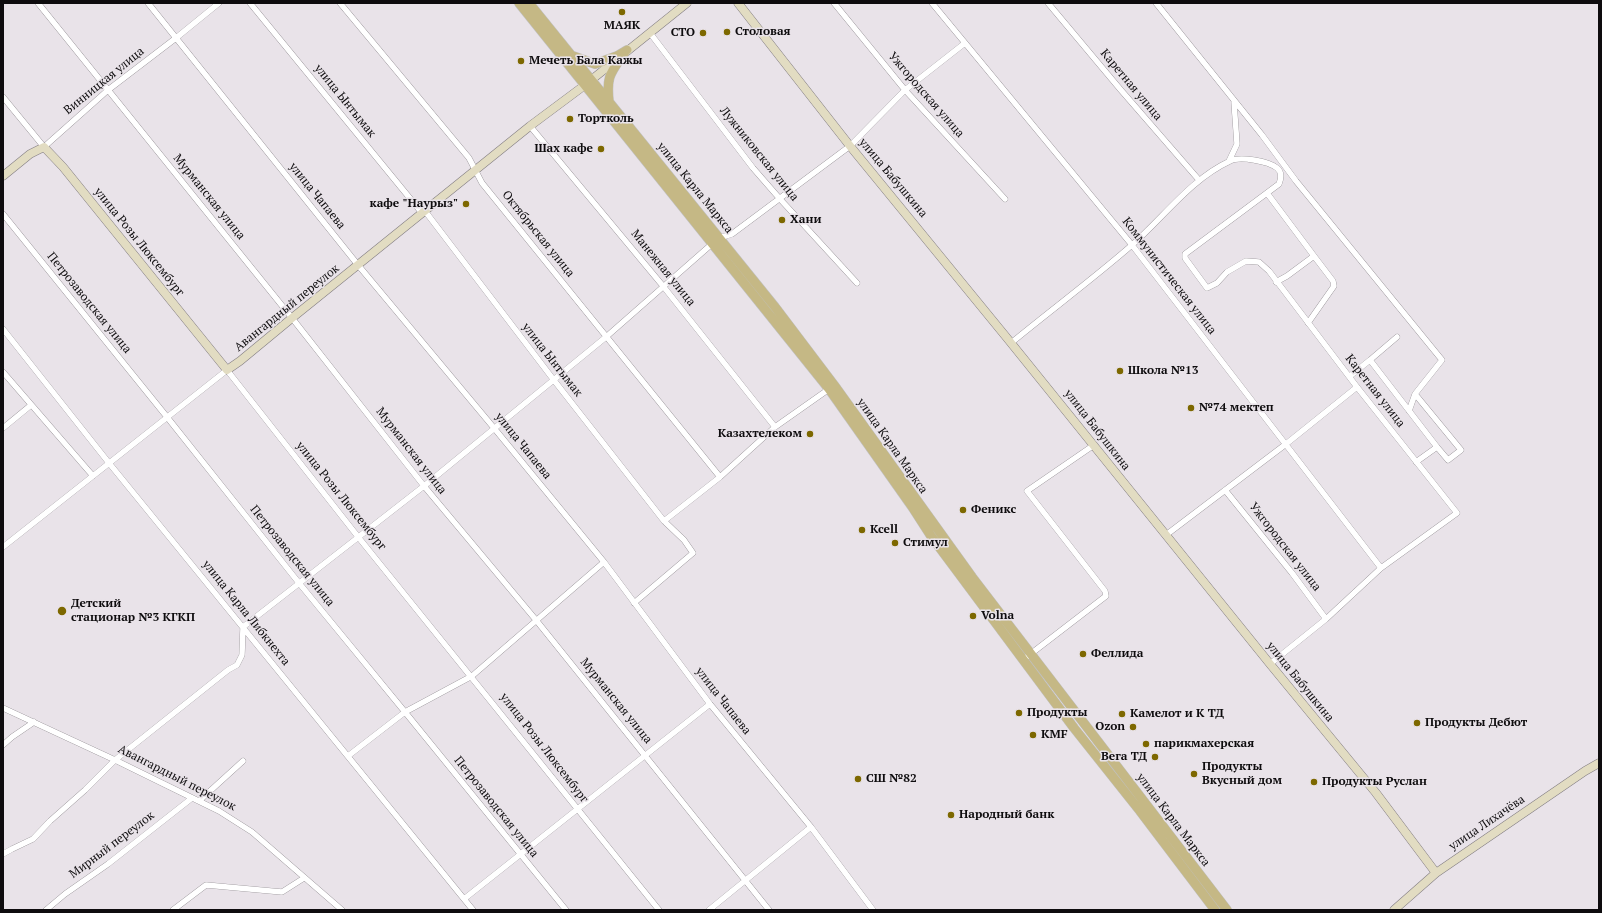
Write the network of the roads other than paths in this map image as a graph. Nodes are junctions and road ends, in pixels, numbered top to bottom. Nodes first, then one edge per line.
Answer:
1 (38, 3) edge
2 (148, 3) edge
3 (219, 3) edge
4 (250, 3) edge
5 (340, 3) edge
6 (519, 3) edge
7 (529, 3) edge
8 (687, 3) edge
9 (738, 3) edge
10 (834, 3) edge
11 (932, 3) edge
12 (1048, 3) edge
13 (1156, 3) edge
14 (650, 33) junction
15 (176, 38) junction
16 (965, 43) junction
17 (627, 50) junction
18 (571, 55) junction
19 (588, 82) junction
20 (108, 90) junction
21 (905, 90) junction
22 (3, 97) edge
23 (1234, 101) junction
24 (609, 102) junction
25 (530, 126) junction
26 (850, 146) junction
27 (44, 147) junction
28 (1229, 161) junction
29 (1285, 167) junction
30 (476, 171) junction
31 (1279, 171) junction
32 (3, 176) edge
33 (1199, 180) junction
34 (1267, 192) junction
35 (780, 199) junction
36 (1004, 199) dead end
37 (424, 212) junction
38 (3, 214) edge
39 (716, 240) junction
40 (1132, 245) junction
41 (1314, 256) junction
42 (358, 265) junction
43 (1276, 282) junction
44 (857, 283) dead end
45 (663, 286) junction
46 (292, 318) junction
47 (1308, 323) junction
48 (3, 329) edge
49 (606, 337) junction
50 (1397, 337) dead end
51 (1012, 343) junction
52 (1370, 360) junction
53 (227, 370) junction
54 (3, 372) edge
55 (1350, 376) junction
56 (553, 379) junction
57 (1357, 387) junction
58 (829, 389) junction
59 (1415, 394) junction
60 (31, 405) junction
61 (1409, 411) junction
62 (167, 417) junction
63 (775, 427) junction
64 (3, 428) edge
65 (494, 428) junction
66 (1286, 444) junction
67 (1094, 445) junction
68 (1437, 447) junction
69 (1416, 462) junction
70 (109, 464) junction
71 (93, 476) junction
72 (720, 478) junction
73 (424, 486) junction
74 (1225, 490) junction
75 (664, 520) junction
76 (1166, 535) junction
77 (359, 538) junction
78 (3, 547) edge
79 (604, 562) junction
80 (1381, 568) junction
81 (299, 584) junction
82 (634, 603) junction
83 (1326, 619) junction
84 (536, 620) junction
85 (243, 627) junction
86 (1032, 653) junction
87 (1023, 659) junction
88 (1270, 664) junction
89 (472, 676) junction
90 (710, 704) junction
91 (3, 708) edge
92 (405, 712) junction
93 (34, 722) junction
94 (3, 745) edge
95 (646, 755) junction
96 (348, 756) junction
97 (115, 760) junction
98 (243, 761) dead end
99 (1599, 763) edge
100 (192, 798) junction
101 (199, 801) junction
102 (577, 809) junction
103 (811, 827) junction
104 (3, 854) edge
105 (520, 854) junction
106 (1436, 873) junction
107 (304, 878) junction
108 (745, 881) junction
109 (464, 899) junction
110 (46, 910) edge
111 (173, 910) edge
112 (342, 910) edge
113 (473, 910) edge
114 (566, 910) edge
115 (659, 910) edge
116 (709, 910) edge
117 (770, 910) edge
118 (873, 910) edge
119 (1214, 910) edge
120 (1226, 910) edge
121 (1394, 910) edge

1 - 20 street, Мурманская улица
2 - 15 street, улица Чапаева
3 - 15 street, Винницкая улица
4 - 37 street, улица Ынтымак
5 - 30 street, Октябрьская улица
6 - 19 main road, улица Карла Маркса
7 - 18 main road, улица Карла Маркса
8 - 14 street, Авангардный переулок
9 - 26 street, улица Бабушкина
10 - 21 street, Ужгородская улица
11 - 16 street, Коммунистическая улица
12 - 33 street, Каретная улица
13 - 23 street
14 - 17 street, Авангардный переулок
14 - 35 street, Лужниковская улица
15 - 20 street, Винницкая улица
15 - 42 street, улица Чапаева
16 - 21 street
16 - 40 street, Коммунистическая улица
17 - 18 main road
17 - 19 street, Авангардный переулок
17 - 24 main road
18 - 19 main road, улица Карла Маркса
19 - 24 main road, улица Карла Маркса
19 - 25 street, Авангардный переулок
19 - 39 main road, улица Карла Маркса
20 - 27 street, Винницкая улица
20 - 46 street, Мурманская улица
21 - 26 street
21 - 36 street, Ужгородская улица
22 - 27 street, улица Розы Люксембург
23 - 28 street
23 - 29 street
24 - 39 main road, улица Карла Маркса
25 - 30 street, Авангардный переулок
25 - 45 street, Манежная улица
26 - 35 street
26 - 51 street, улица Бабушкина
27 - 32 street, Винницкая улица
27 - 53 street, улица Розы Люксембург
28 - 31 street
28 - 33 street
29 - 31 street
29 - 59 street
30 - 37 street, Авангардный переулок
30 - 49 street, Октябрьская улица
31 - 34 street
33 - 40 street
34 - 41 street
34 - 43 street, Каретная улица
35 - 39 street
35 - 44 street, Лужниковская улица
37 - 42 street, Авангардный переулок
37 - 56 street, улица Ынтымак
38 - 62 street, Петрозаводская улица
39 - 45 street
39 - 58 main road, улица Карла Маркса
39 - 86 main road, улица Карла Маркса
40 - 51 street
40 - 66 street, Коммунистическая улица
41 - 43 street
41 - 47 street
42 - 46 street, Авангардный переулок
42 - 65 street, улица Чапаева
43 - 47 street, Каретная улица
45 - 49 street
45 - 63 street, Манежная улица
46 - 53 street, Авангардный переулок
46 - 73 street, Мурманская улица
47 - 55 street, Каретная улица
48 - 70 street, улица Карла Либкнехта
49 - 56 street
49 - 72 street, Октябрьская улица
50 - 52 street
51 - 67 street, улица Бабушкина
52 - 55 street
52 - 61 street
53 - 62 street, Авангардный переулок
53 - 77 street, улица Розы Люксембург
54 - 60 street
55 - 57 street, Каретная улица
56 - 65 street
56 - 75 street, улица Ынтымак
57 - 66 street
57 - 69 street, Каретная улица
58 - 63 street
58 - 87 main road, улица Карла Маркса
59 - 61 street
59 - 68 street
60 - 64 street
60 - 71 street
61 - 68 street
62 - 70 street, Авангардный переулок
62 - 81 street, Петрозаводская улица
63 - 72 street
65 - 73 street
65 - 79 street, улица Чапаева
66 - 74 street
66 - 80 street, Коммунистическая улица
67 - 76 street, улица Бабушкина
67 - 86 street
68 - 69 street
69 - 80 street, Каретная улица
70 - 71 street, Авангардный переулок
70 - 85 street, улица Карла Либкнехта
71 - 78 street, Авангардный переулок
72 - 75 street
73 - 77 street
73 - 84 street, Мурманская улица
74 - 76 street
74 - 83 street, Ужгородская улица
75 - 82 street, улица Ынтымак
76 - 88 street, улица Бабушкина
77 - 81 street
77 - 89 street, улица Розы Люксембург
79 - 82 street, улица Чапаева
79 - 84 street
80 - 83 street
81 - 85 street
81 - 92 street, Петрозаводская улица
82 - 90 street, улица Чапаева
83 - 88 street
84 - 89 street
84 - 95 street, Мурманская улица
85 - 96 street, улица Карла Либкнехта
85 - 97 street
86 - 87 street
86 - 120 main road, улица Карла Маркса
87 - 119 main road, улица Карла Маркса
88 - 106 street, улица Бабушкина
89 - 92 street
89 - 102 street, улица Розы Люксембург
90 - 95 street
90 - 103 street, улица Чапаева
91 - 93 street, Авангардный переулок
92 - 96 street
92 - 105 street, Петрозаводская улица
93 - 94 street
93 - 97 street, Авангардный переулок
95 - 102 street
95 - 108 street, Мурманская улица
96 - 109 street, улица Карла Либкнехта
97 - 100 street, Авангардный переулок
97 - 104 street
98 - 101 street
99 - 106 street, улица Лихачёва
100 - 101 street, Авангардный переулок
100 - 110 street, Мирный переулок
101 - 107 street, Авангардный переулок
102 - 105 street
102 - 115 street, улица Розы Люксембург
103 - 108 street
103 - 118 street, улица Чапаева
105 - 109 street
105 - 114 street, Петрозаводская улица
106 - 121 street, улица Лихачёва
107 - 111 street
107 - 112 street, Авангардный переулок
108 - 116 street
108 - 117 street, Мурманская улица
109 - 113 street, улица Карла Либкнехта

